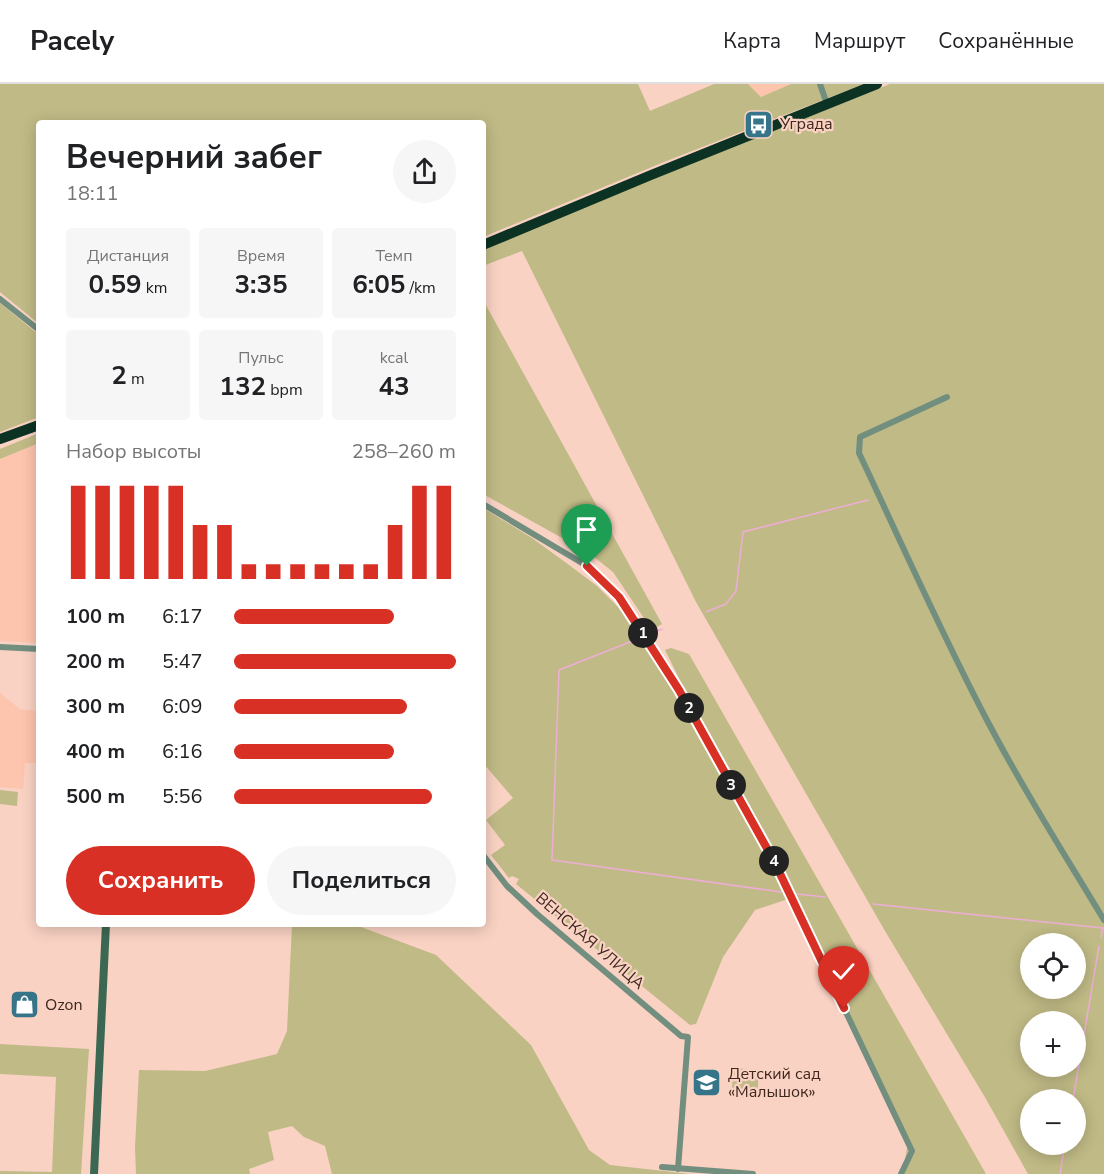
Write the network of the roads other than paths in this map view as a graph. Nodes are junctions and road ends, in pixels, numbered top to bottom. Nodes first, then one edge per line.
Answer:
1 (820, 84) edge
2 (877, 84) edge
3 (827, 104) junction
4 (486, 244) edge
5 (0, 299) edge
6 (36, 328) edge
7 (947, 396) dead end
8 (36, 427) edge
9 (0, 440) edge
10 (486, 506) edge
11 (0, 647) edge
12 (36, 649) edge
13 (486, 859) edge
14 (1104, 920) edge
15 (106, 927) edge
16 (662, 1167) dead end
17 (678, 1169) junction
18 (94, 1174) edge
19 (753, 1174) edge
20 (901, 1174) edge

1 - 3 street
2 - 3 highway
3 - 4 highway
5 - 6 street
7 - 14 street
8 - 9 highway
10 - 20 street
11 - 12 street
13 - 17 street, ВЕНСКАЯ УЛИЦА
15 - 18 street
16 - 17 street
17 - 19 street

